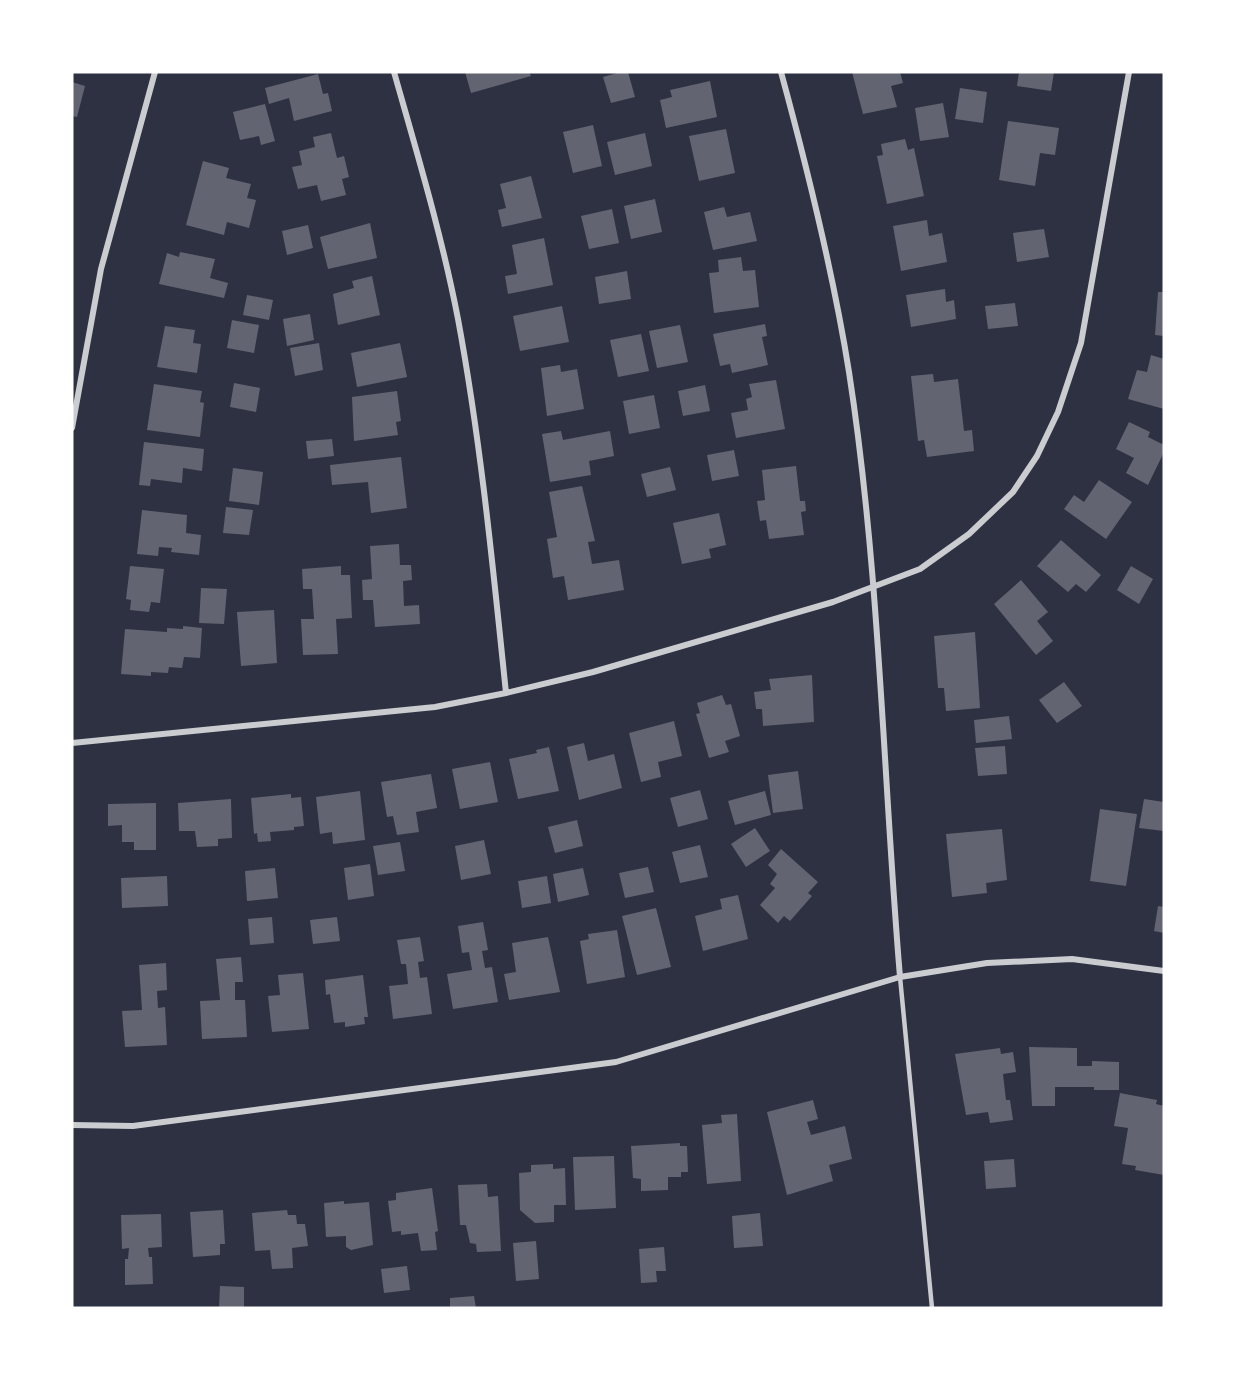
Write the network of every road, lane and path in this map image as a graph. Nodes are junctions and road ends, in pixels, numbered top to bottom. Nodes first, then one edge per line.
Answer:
1 (155, 72) edge
2 (394, 72) edge
3 (781, 72) edge
4 (1128, 72) edge
5 (72, 428) edge
6 (872, 588) junction
7 (506, 693) junction
8 (72, 743) edge
9 (1164, 971) edge
10 (900, 977) junction
11 (72, 1125) edge
12 (932, 1308) edge

1 - 5 street
2 - 7 street
3 - 6 street
4 - 6 street
6 - 7 street
6 - 10 street
7 - 8 street
9 - 10 street
10 - 11 street
10 - 12 lane

